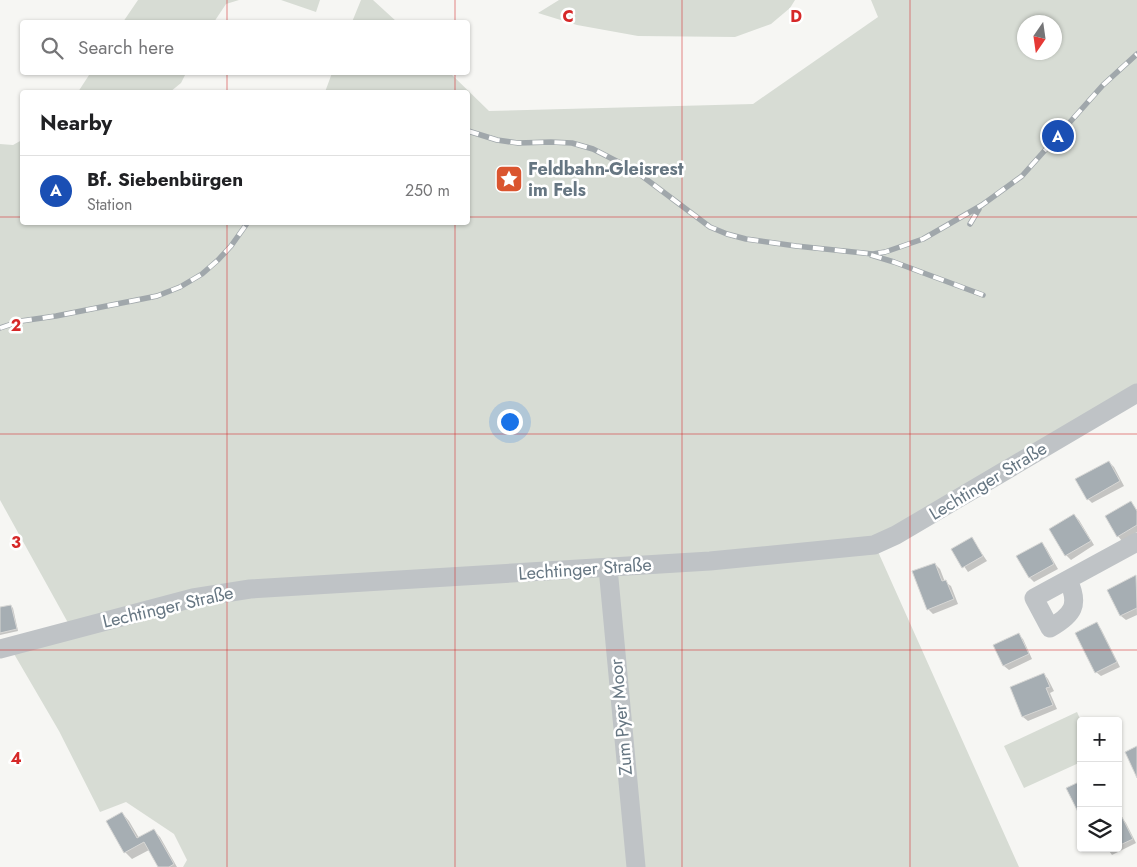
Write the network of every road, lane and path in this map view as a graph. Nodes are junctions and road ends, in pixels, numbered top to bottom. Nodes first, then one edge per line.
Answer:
1 (1137, 393) edge
2 (1137, 542) edge
3 (608, 568) junction
4 (1068, 580) junction
5 (0, 649) edge
6 (636, 867) edge

1 - 3 street, Lechtinger Straße
2 - 4 street
3 - 5 street, Lechtinger Straße
3 - 6 street, Zum Pyer Moor
4 - 4 street

